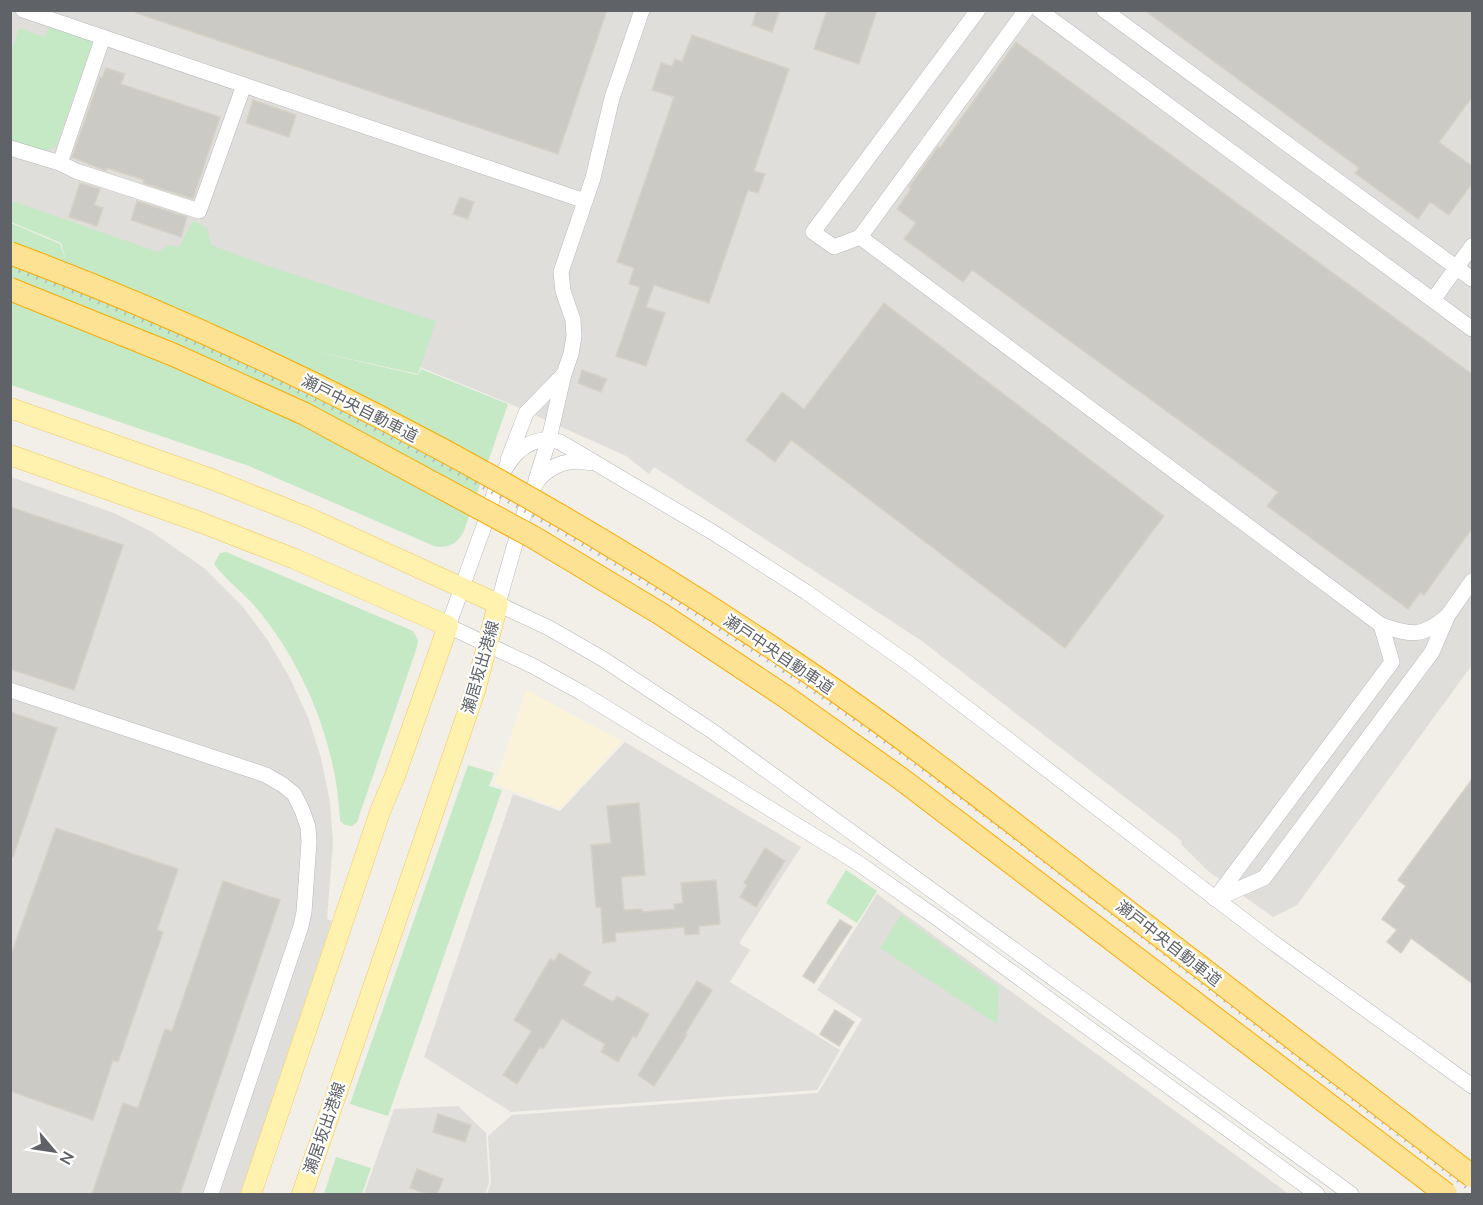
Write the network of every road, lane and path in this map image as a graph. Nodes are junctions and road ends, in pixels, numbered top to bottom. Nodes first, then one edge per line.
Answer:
1 (23, 10) edge
2 (642, 10) edge
3 (978, 10) edge
4 (1026, 10) edge
5 (1039, 10) edge
6 (1104, 10) edge
7 (103, 37) junction
8 (244, 85) junction
9 (10, 148) edge
10 (60, 164) junction
11 (585, 201) junction
12 (860, 237) junction
13 (1473, 246) edge
14 (10, 253) edge
15 (1457, 267) junction
16 (1473, 279) edge
17 (10, 289) edge
18 (1433, 300) junction
19 (1473, 329) edge
20 (564, 374) junction
21 (10, 408) edge
22 (549, 439) junction
23 (10, 455) edge
24 (599, 465) junction
25 (497, 488) junction
26 (532, 492) junction
27 (1473, 581) edge
28 (462, 587) junction
29 (498, 604) junction
30 (1448, 615) junction
31 (1382, 625) junction
32 (448, 626) junction
33 (488, 644) junction
34 (10, 690) edge
35 (1215, 899) junction
36 (1473, 1086) edge
37 (1473, 1176) edge
38 (211, 1194) edge
39 (251, 1194) edge
40 (302, 1194) edge
41 (1317, 1194) edge
42 (1351, 1194) edge
43 (1446, 1194) edge

1 - 7 street
2 - 11 street
3 - 12 street
4 - 12 street
5 - 18 street
6 - 15 street
7 - 8 street
7 - 10 street
8 - 10 street
8 - 11 street
9 - 10 street
11 - 20 street
12 - 31 street
13 - 15 street
14 - 37 highway, 瀬戸中央自動車道, bridge
15 - 16 street
15 - 18 street
17 - 43 highway, 瀬戸中央自動車道, bridge
18 - 19 street
20 - 22 street
20 - 25 street
21 - 28 main road, 瀬居坂出港線
22 - 24 street
22 - 25 street
22 - 26 street
23 - 32 main road
24 - 26 street
24 - 35 street
25 - 28 street
26 - 29 street
27 - 30 street
28 - 29 main road, 瀬居坂出港線
28 - 32 street
29 - 33 main road, 瀬居坂出港線
29 - 42 street
30 - 31 street
30 - 35 street
31 - 35 street
32 - 33 street
32 - 39 main road
33 - 40 main road, 瀬居坂出港線
33 - 41 street
34 - 38 street
35 - 36 street

